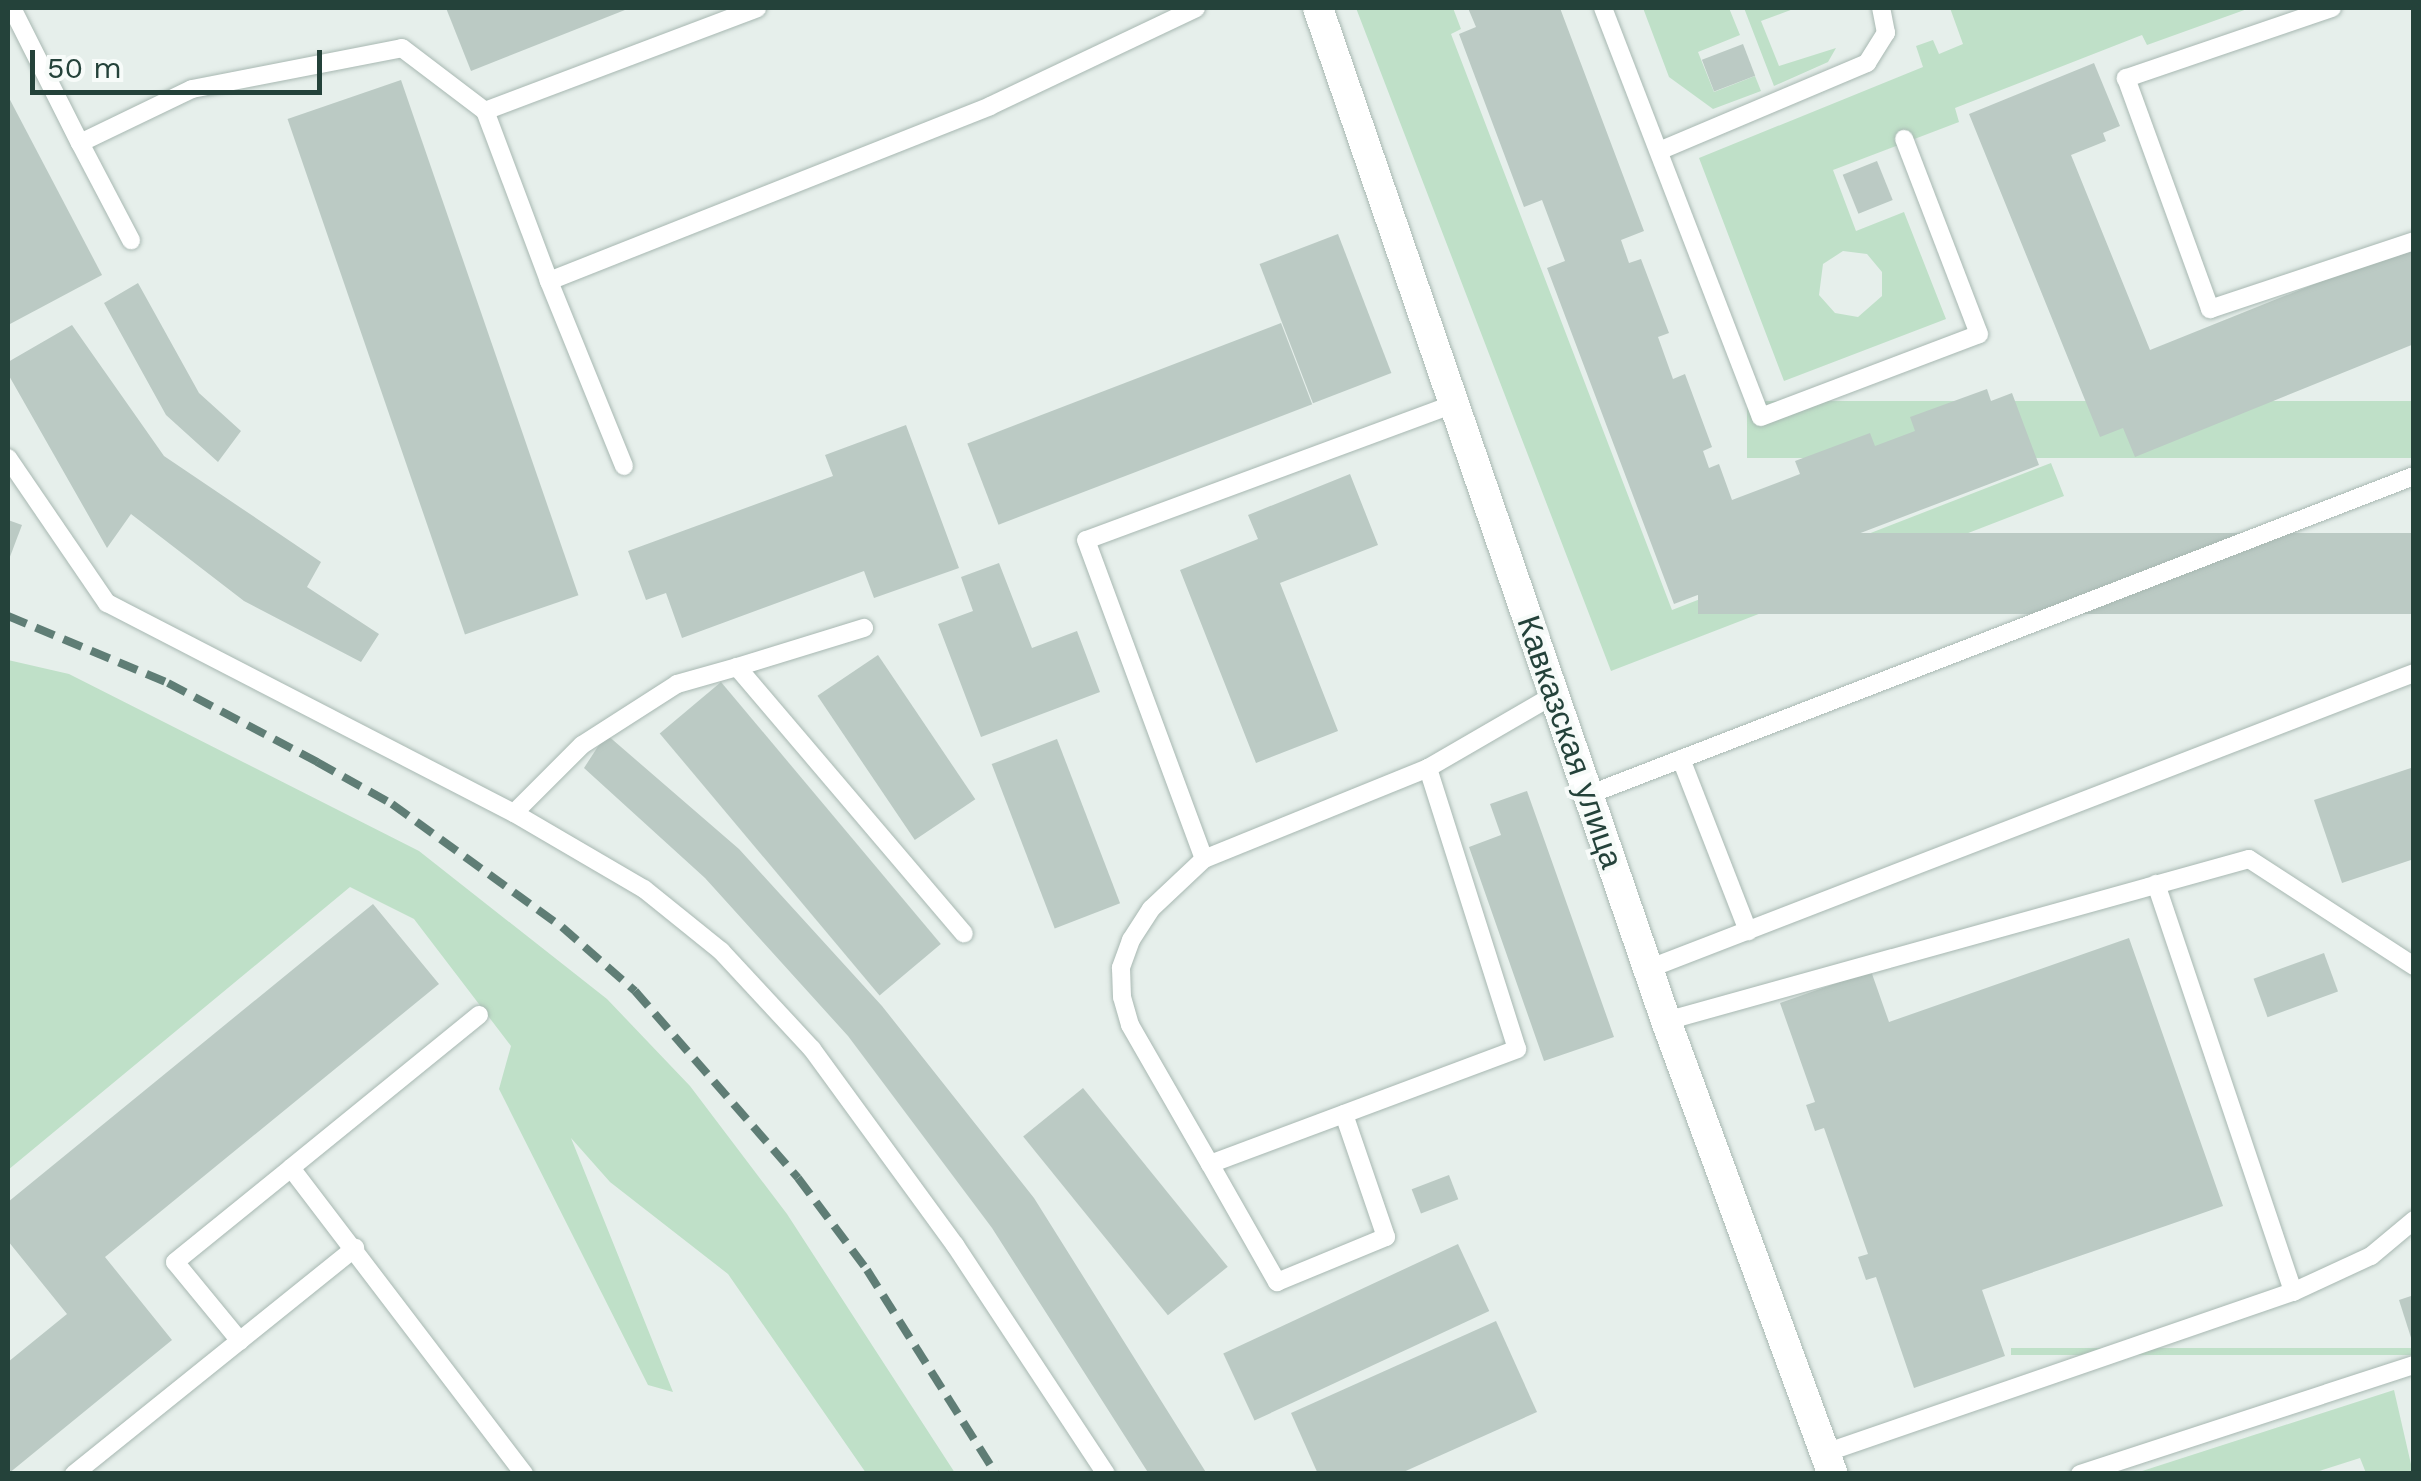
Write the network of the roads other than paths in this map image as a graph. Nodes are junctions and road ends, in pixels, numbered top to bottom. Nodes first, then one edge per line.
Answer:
1 (12, 8) edge
2 (757, 8) edge
3 (1196, 8) edge
4 (1318, 8) edge
5 (1603, 8) edge
6 (1881, 8) edge
7 (2332, 8) edge
8 (486, 112) junction
9 (1904, 139) dead end
10 (80, 144) junction
11 (1659, 151) junction
12 (131, 240) dead end
13 (2414, 241) edge
14 (549, 282) junction
15 (1454, 404) junction
16 (8, 458) edge
17 (624, 466) dead end
18 (2414, 476) edge
19 (864, 628) dead end
20 (737, 667) junction
21 (2414, 673) edge
22 (1554, 694) junction
23 (1682, 759) junction
24 (1428, 768) junction
25 (1588, 795) junction
26 (514, 813) junction
27 (1204, 858) junction
28 (2156, 884) junction
29 (1748, 931) junction
30 (964, 934) dead end
31 (2414, 966) edge
32 (1648, 969) junction
33 (479, 1015) dead end
34 (1666, 1021) junction
35 (1344, 1114) junction
36 (1210, 1164) junction
37 (290, 1168) junction
38 (2414, 1220) edge
39 (355, 1248) junction
40 (2293, 1292) junction
41 (240, 1341) junction
42 (2414, 1365) edge
43 (1829, 1463) edge
44 (74, 1474) edge
45 (524, 1474) edge
46 (1106, 1474) edge
47 (2080, 1474) edge

1 - 10 lane
2 - 8 lane
3 - 14 lane
4 - 15 street, Кавказская улица
5 - 11 lane
6 - 11 lane
7 - 13 lane
8 - 10 lane
8 - 14 lane
9 - 11 lane
10 - 12 lane
14 - 17 lane
15 - 22 street, Кавказская улица
15 - 27 lane
16 - 26 lane
18 - 23 lane
19 - 20 lane
20 - 26 lane
20 - 30 lane
21 - 29 lane
22 - 24 lane
22 - 25 street, Кавказская улица
23 - 25 lane
23 - 29 lane
24 - 27 lane
24 - 35 lane
25 - 32 street, Кавказская улица
26 - 46 lane
27 - 36 lane
28 - 31 lane
28 - 34 lane
28 - 40 lane
29 - 32 lane
32 - 34 street, Кавказская улица
33 - 37 lane
34 - 43 street, Кавказская улица
35 - 36 lane
35 - 36 lane
37 - 39 lane
37 - 41 lane
38 - 40 lane
39 - 41 lane
39 - 45 lane
40 - 43 lane
41 - 44 lane
42 - 47 lane

